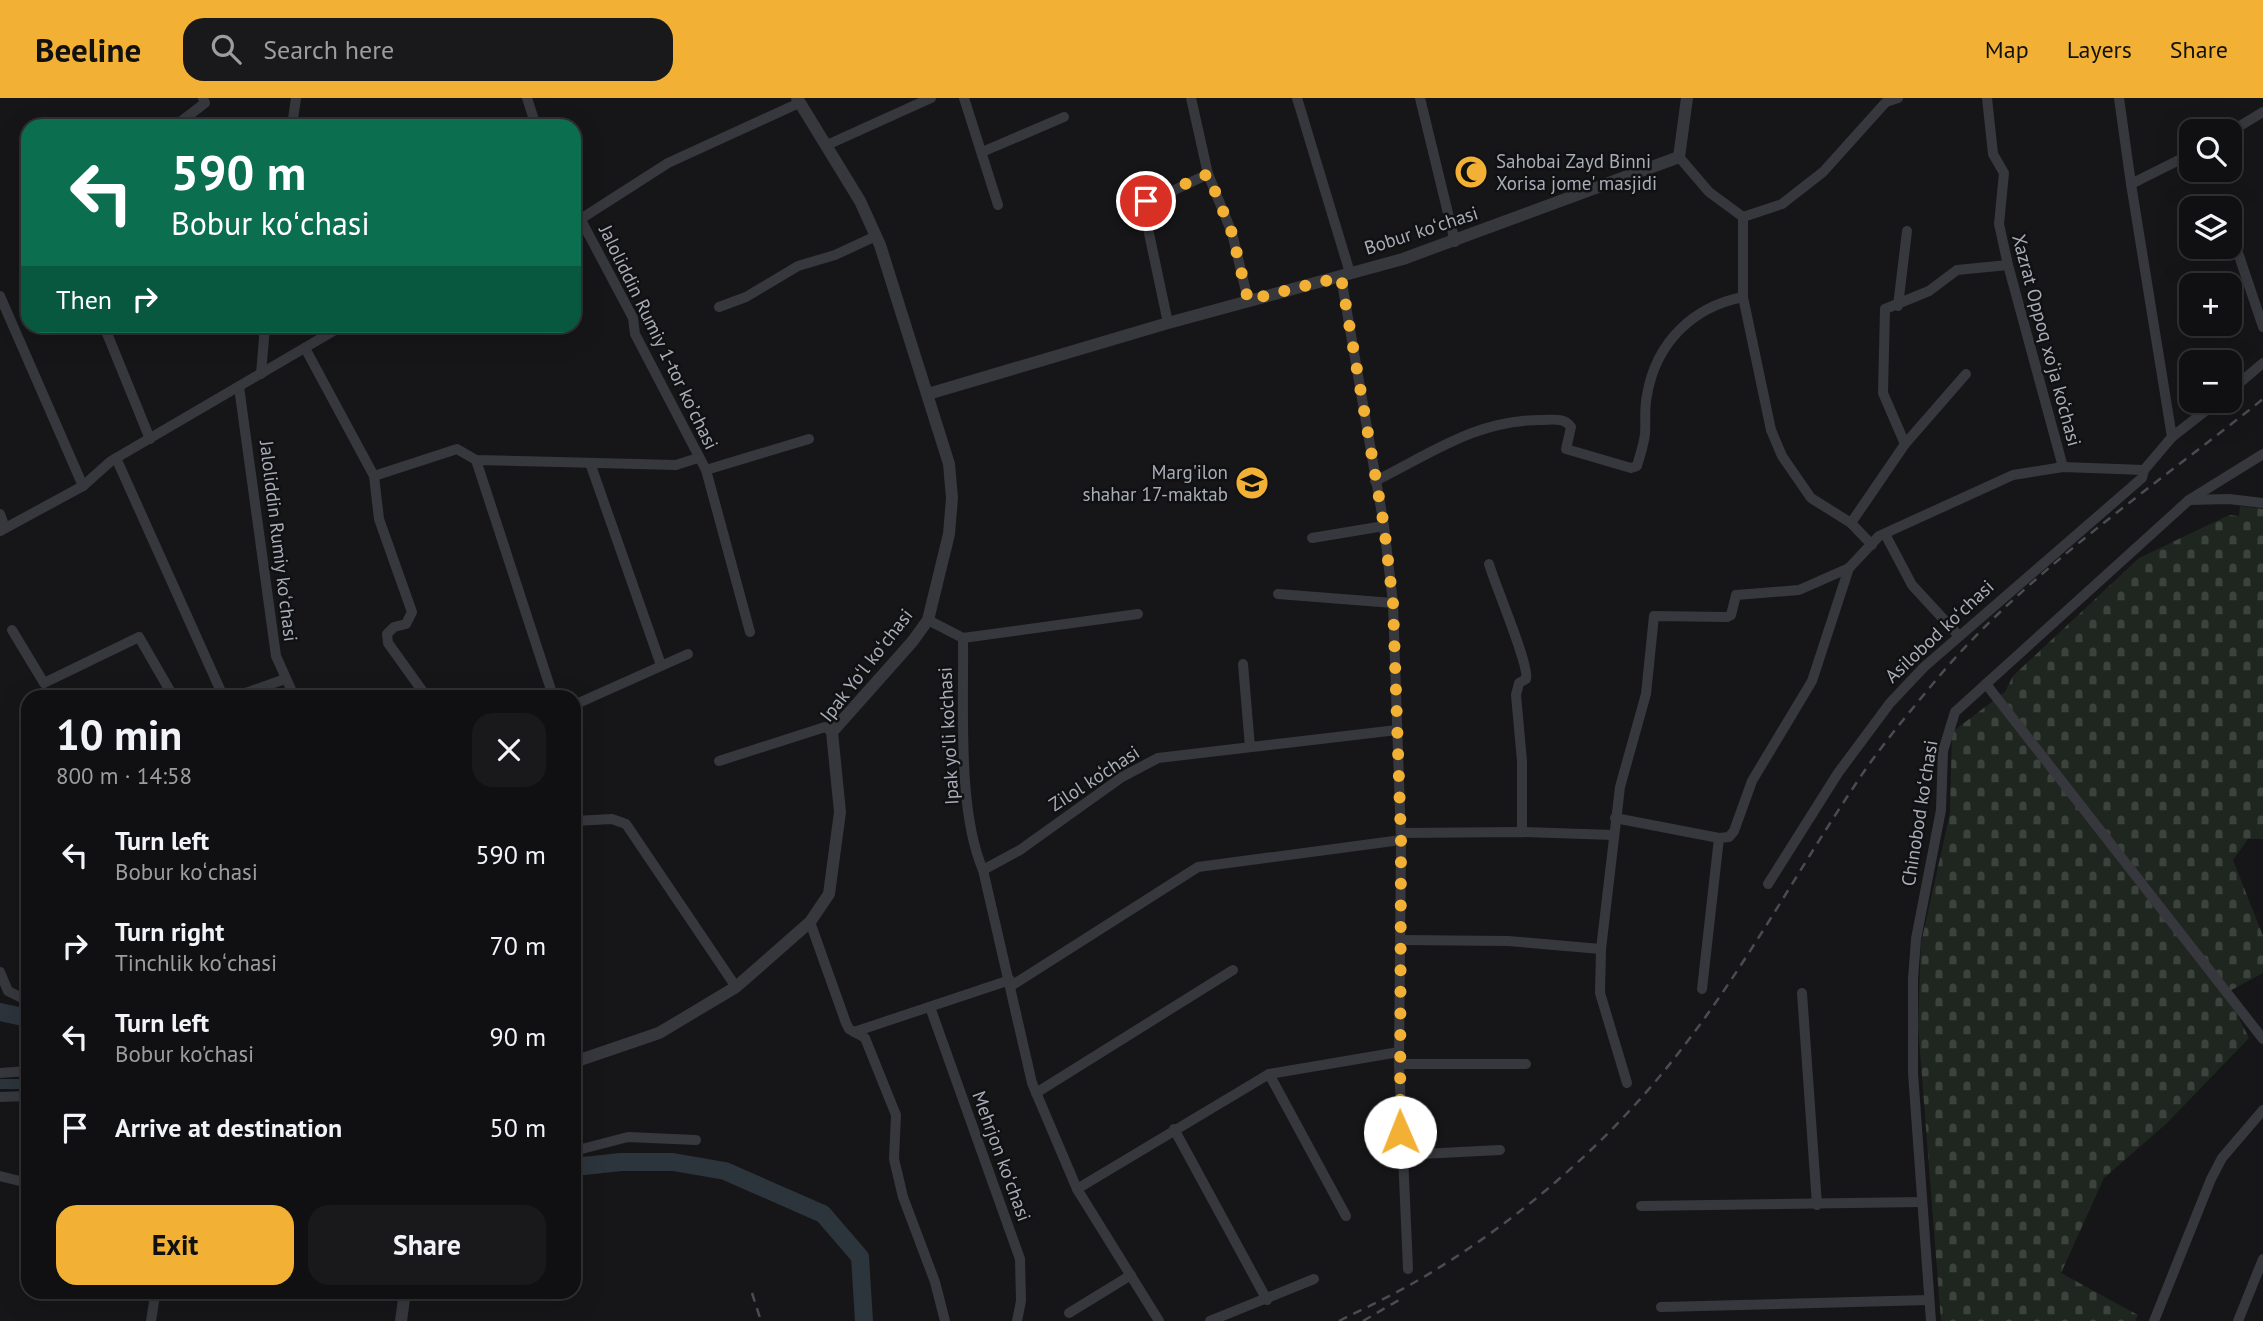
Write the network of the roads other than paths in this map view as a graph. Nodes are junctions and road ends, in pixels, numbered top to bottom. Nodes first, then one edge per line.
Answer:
1 (203, 98) edge
2 (296, 98) edge
3 (527, 98) edge
4 (931, 98) edge
5 (964, 98) edge
6 (1191, 98) edge
7 (1297, 98) edge
8 (1420, 98) edge
9 (1687, 98) edge
10 (1898, 98) edge
11 (1987, 98) edge
12 (2119, 98) edge
13 (798, 101) edge
14 (2263, 112) edge
15 (1064, 117) dead end
16 (184, 119) edge
17 (293, 119) edge
18 (534, 119) edge
19 (2242, 125) edge
20 (827, 145) junction
21 (982, 152) junction
22 (1679, 157) junction
23 (2179, 160) edge
24 (1208, 174) junction
25 (2131, 184) junction
26 (998, 205) dead end
27 (1743, 217) junction
28 (581, 218) edge
29 (581, 230) edge
30 (1907, 230) dead end
31 (876, 236) junction
32 (1455, 242) junction
33 (2240, 259) edge
34 (2007, 265) junction
35 (1345, 275) junction
36 (0, 296) edge
37 (1743, 297) junction
38 (1248, 300) junction
39 (1898, 306) junction
40 (719, 307) dead end
41 (1168, 323) junction
42 (2263, 327) edge
43 (107, 333) edge
44 (264, 333) edge
45 (330, 333) edge
46 (304, 348) junction
47 (2263, 363) edge
48 (261, 374) junction
49 (1965, 374) dead end
50 (2242, 381) edge
51 (239, 387) junction
52 (928, 394) junction
53 (2203, 413) edge
54 (2172, 437) junction
55 (150, 439) junction
56 (810, 439) dead end
57 (1905, 444) junction
58 (2263, 454) edge
59 (116, 458) junction
60 (698, 458) junction
61 (476, 460) junction
62 (590, 463) junction
63 (2063, 467) junction
64 (706, 470) junction
65 (2144, 470) junction
66 (374, 476) junction
67 (1375, 481) junction
68 (83, 486) junction
69 (2189, 500) junction
70 (2263, 503) edge
71 (0, 514) edge
72 (1851, 523) junction
73 (1384, 526) junction
74 (3, 529) edge
75 (1885, 534) junction
76 (1312, 538) dead end
77 (1872, 545) junction
78 (1489, 564) dead end
79 (1849, 568) junction
80 (1278, 594) dead end
81 (1393, 603) junction
82 (1138, 614) dead end
83 (928, 620) junction
84 (12, 630) dead end
85 (750, 632) dead end
86 (1959, 636) junction
87 (963, 638) junction
88 (688, 654) dead end
89 (1243, 664) dead end
90 (662, 665) junction
91 (285, 678) junction
92 (1986, 684) junction
93 (170, 690) edge
94 (220, 690) edge
95 (253, 690) edge
96 (291, 690) edge
97 (422, 690) edge
98 (550, 690) edge
99 (581, 702) edge
100 (1396, 730) junction
101 (832, 732) junction
102 (1250, 747) junction
103 (719, 761) dead end
104 (1615, 818) junction
105 (581, 821) edge
106 (1522, 832) junction
107 (1614, 835) junction
108 (1401, 836) junction
109 (1718, 838) junction
110 (983, 870) junction
111 (1768, 884) dead end
112 (810, 922) junction
113 (1401, 940) junction
114 (1601, 949) junction
115 (1233, 970) dead end
116 (0, 972) edge
117 (1011, 983) junction
118 (736, 987) junction
119 (1702, 989) dead end
120 (1802, 993) dead end
121 (21, 998) edge
122 (930, 1007) junction
123 (854, 1032) junction
124 (2263, 1039) edge
125 (1399, 1058) junction
126 (581, 1060) edge
127 (1525, 1064) dead end
128 (21, 1072) edge
129 (0, 1073) edge
130 (1269, 1073) junction
131 (1627, 1083) dead end
132 (1036, 1093) junction
133 (21, 1096) edge
134 (0, 1097) edge
135 (2263, 1110) edge
136 (1174, 1129) junction
137 (696, 1140) dead end
138 (581, 1149) edge
139 (1500, 1150) dead end
140 (1401, 1155) junction
141 (0, 1175) edge
142 (21, 1181) edge
143 (1077, 1189) junction
144 (1922, 1202) junction
145 (1817, 1205) junction
146 (1641, 1206) dead end
147 (1346, 1216) dead end
148 (2263, 1259) edge
149 (1408, 1269) dead end
150 (1131, 1275) junction
151 (1314, 1279) dead end
152 (155, 1299) edge
153 (404, 1299) edge
154 (1267, 1300) junction
155 (1929, 1300) junction
156 (1661, 1307) dead end
157 (1069, 1313) dead end
158 (400, 1320) edge
159 (151, 1321) edge
160 (945, 1321) edge
161 (1017, 1321) edge
162 (1159, 1321) edge
163 (1210, 1321) edge
164 (1931, 1321) edge
165 (2154, 1321) edge
166 (2238, 1321) edge

1 - 16 street
2 - 17 street
3 - 18 street
4 - 20 street
5 - 21 street
6 - 24 street
7 - 35 street
8 - 32 street
9 - 22 street
10 - 27 street
11 - 34 street, Xazrat Oppoq xo‘ja ko‘chasi
12 - 25 street
13 - 20 street, Ipak Yoʻl koʻchasi
13 - 28 street
14 - 19 street
15 - 21 street
20 - 31 street, Ipak Yoʻl koʻchasi
21 - 26 street
22 - 27 street
22 - 32 street, Bobur koʻchasi
23 - 25 street
24 - 38 street
24 - 41 street
25 - 54 street
27 - 37 street
29 - 60 street, Jaloliddin Rumiy 1-tor koʼchasi
30 - 39 street
31 - 40 street
31 - 52 street, Ipak Yoʻl koʻchasi
32 - 35 street, Bobur koʻchasi
33 - 42 street
34 - 39 street
34 - 63 street, Xazrat Oppoq xo‘ja ko‘chasi
35 - 38 street, Bobur koʻchasi
35 - 67 street
36 - 68 street
37 - 67 street
37 - 72 street
38 - 41 street, Bobur koʻchasi
39 - 57 street
41 - 52 street, Bobur koʻchasi
43 - 55 street
44 - 48 street
45 - 46 street
46 - 48 street
46 - 66 street
47 - 50 street
48 - 51 street
49 - 57 street
51 - 55 street
51 - 91 street, Jaloliddin Rumiy koʻchasi
52 - 83 street, Ipak Yoʻl koʻchasi
53 - 54 street, Asilobod koʻchasi
54 - 65 street, Asilobod koʻchasi
55 - 59 street
56 - 64 street, Jaloliddin Rumiy 1-tor koʼchasi
57 - 72 street
58 - 69 street, Chinobod koʻchasi
59 - 68 street
59 - 94 street
60 - 62 street
60 - 64 street, Jaloliddin Rumiy 1-tor koʼchasi
61 - 62 street
61 - 66 street
61 - 98 street
62 - 90 street
63 - 65 street
63 - 75 street
64 - 85 street, Jaloliddin Rumiy 1-tor koʼchasi
65 - 86 street, Asilobod koʻchasi
66 - 97 street
67 - 73 street
68 - 74 street
69 - 70 street
69 - 92 street, Chinobod koʻchasi
71 - 74 street
72 - 77 street
73 - 76 street
73 - 81 street
75 - 77 street
75 - 86 street
77 - 79 street
78 - 106 street
79 - 104 street
79 - 109 street
80 - 81 street
81 - 100 street
82 - 87 street
83 - 87 street
83 - 101 street, Ipak Yoʻl koʻchasi
84 - 93 street
86 - 111 street, Asilobod koʻchasi
87 - 110 street, Ipak yo'li ko'chasi
88 - 90 street
89 - 102 street
90 - 99 street
91 - 95 street
91 - 96 street, Jaloliddin Rumiy koʻchasi
92 - 124 street
92 - 144 street, Chinobod koʻchasi
100 - 102 street, Zilol ko‘chasi
100 - 108 street
101 - 103 street
101 - 112 street, Ipak Yoʻl koʻchasi
102 - 110 street, Zilol ko‘chasi
104 - 107 street
104 - 109 street
105 - 118 street
106 - 107 street
106 - 108 street
107 - 114 street
108 - 113 street
108 - 117 street
109 - 119 street
110 - 117 street
112 - 118 street, Ipak Yoʻl koʻchasi
112 - 123 street
113 - 114 street
113 - 125 street
114 - 131 street
115 - 132 street
116 - 121 street
117 - 122 street
117 - 132 street
118 - 126 street, Ipak Yoʻl koʻchasi
120 - 145 street
122 - 123 street
122 - 161 street, Mehrjon koʻchasi
123 - 160 street
125 - 127 street
125 - 130 street
125 - 140 street
128 - 129 street
130 - 136 street
130 - 147 street
132 - 143 street
133 - 134 street
135 - 165 street
136 - 143 street
136 - 154 street
137 - 138 street
139 - 140 street
140 - 149 street
141 - 142 street
143 - 150 street
144 - 145 street
144 - 155 street, Chinobod koʻchasi
145 - 146 street
148 - 166 street
150 - 157 street
150 - 162 street
151 - 154 street
152 - 159 street
153 - 158 street
154 - 163 street
155 - 156 street
155 - 164 street, Chinobod koʻchasi

